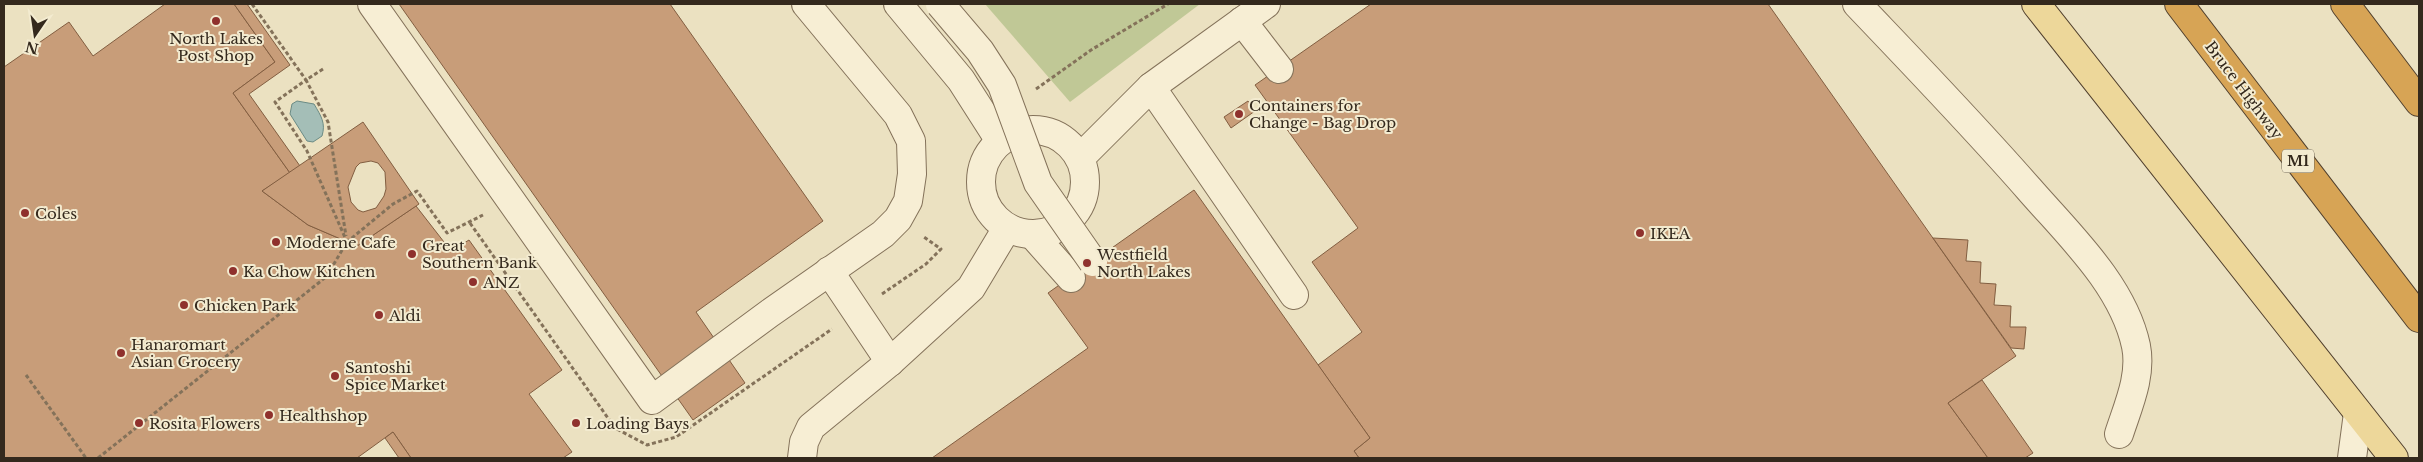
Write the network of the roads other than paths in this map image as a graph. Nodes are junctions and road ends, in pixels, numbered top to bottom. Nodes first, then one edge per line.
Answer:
1 (372, 4) edge
2 (806, 4) edge
3 (898, 4) edge
4 (940, 4) edge
5 (1266, 4) edge
6 (1856, 4) edge
7 (2036, 4) edge
8 (2179, 4) edge
9 (2345, 4) edge
10 (1242, 21) junction
11 (1279, 68) dead end
12 (1151, 87) junction
13 (2419, 102) edge
14 (1000, 141) junction
15 (1080, 158) junction
16 (1078, 210) junction
17 (1020, 231) junction
18 (1084, 268) junction
19 (829, 271) junction
20 (1294, 295) dead end
21 (2419, 318) edge
22 (890, 362) junction
23 (2358, 413) junction
24 (2119, 434) dead end
25 (802, 458) edge
26 (2352, 458) edge
27 (2394, 458) edge

1 - 19 lane
2 - 19 lane
3 - 14 lane
4 - 18 lane, bridge
5 - 10 lane
6 - 24 lane
7 - 23 main road
8 - 21 highway, Bruce Highway / M1
9 - 13 highway
10 - 11 lane
10 - 12 lane
12 - 15 lane
12 - 20 lane
14 - 15 lane
14 - 17 lane
15 - 16 lane
16 - 17 lane
16 - 18 lane
17 - 18 lane
17 - 22 lane
19 - 22 lane
22 - 25 lane
23 - 26 lane
23 - 27 main road

